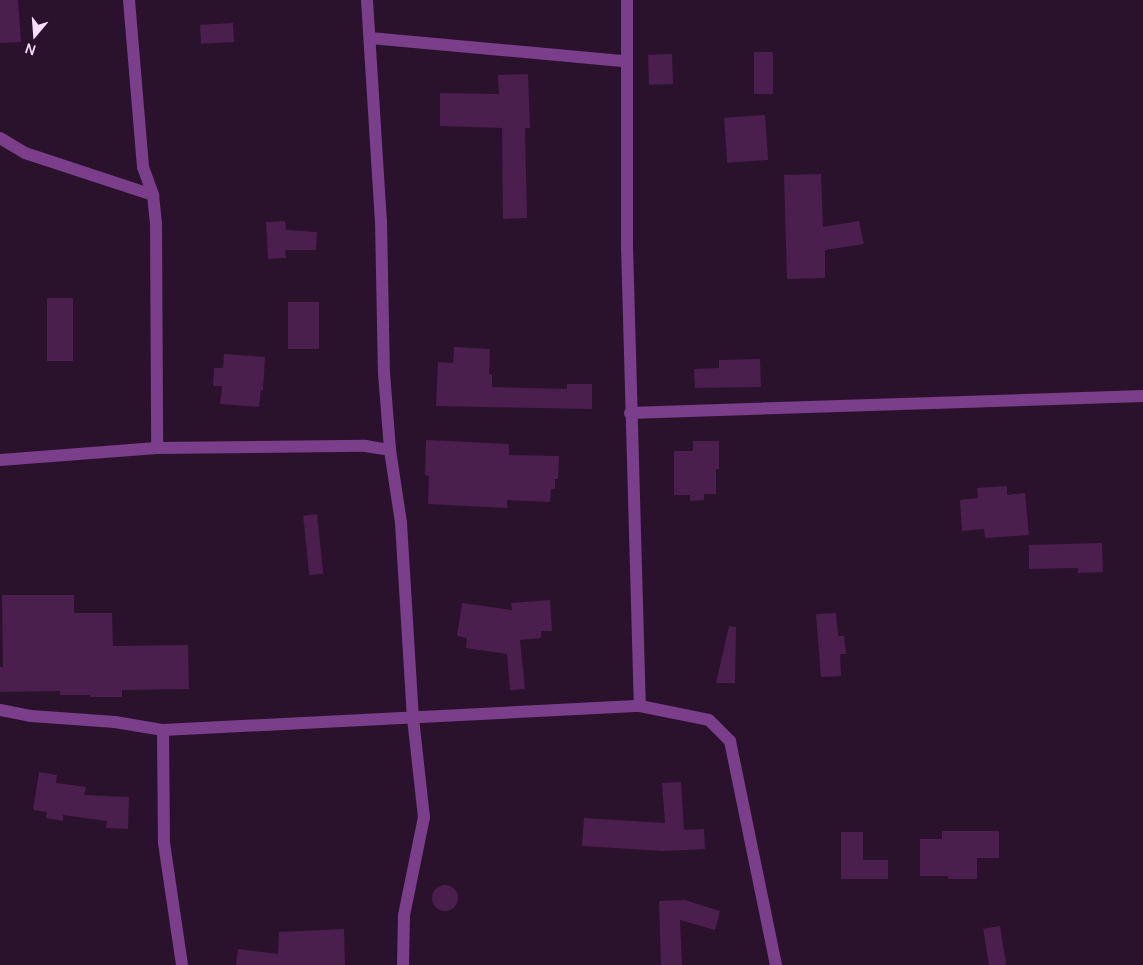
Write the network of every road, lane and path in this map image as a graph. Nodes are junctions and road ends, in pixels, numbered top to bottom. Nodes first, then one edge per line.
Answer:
1 (129, 0) edge
2 (367, 0) edge
3 (627, 0) edge
4 (370, 38) junction
5 (625, 61) junction
6 (0, 138) edge
7 (153, 195) junction
8 (1143, 396) edge
9 (630, 413) junction
10 (157, 448) junction
11 (390, 450) junction
12 (0, 460) edge
13 (640, 706) junction
14 (0, 710) edge
15 (413, 718) junction
16 (163, 730) junction
17 (182, 965) edge
18 (403, 965) edge
19 (776, 965) edge

1 - 7 street
2 - 4 street
3 - 5 street
4 - 5 street
4 - 11 street
5 - 9 street
6 - 7 street
7 - 10 street
8 - 9 street
9 - 13 street
10 - 11 street
10 - 12 street
11 - 15 street
13 - 15 street
13 - 19 street
14 - 16 street
15 - 16 street
15 - 18 street
16 - 17 street

